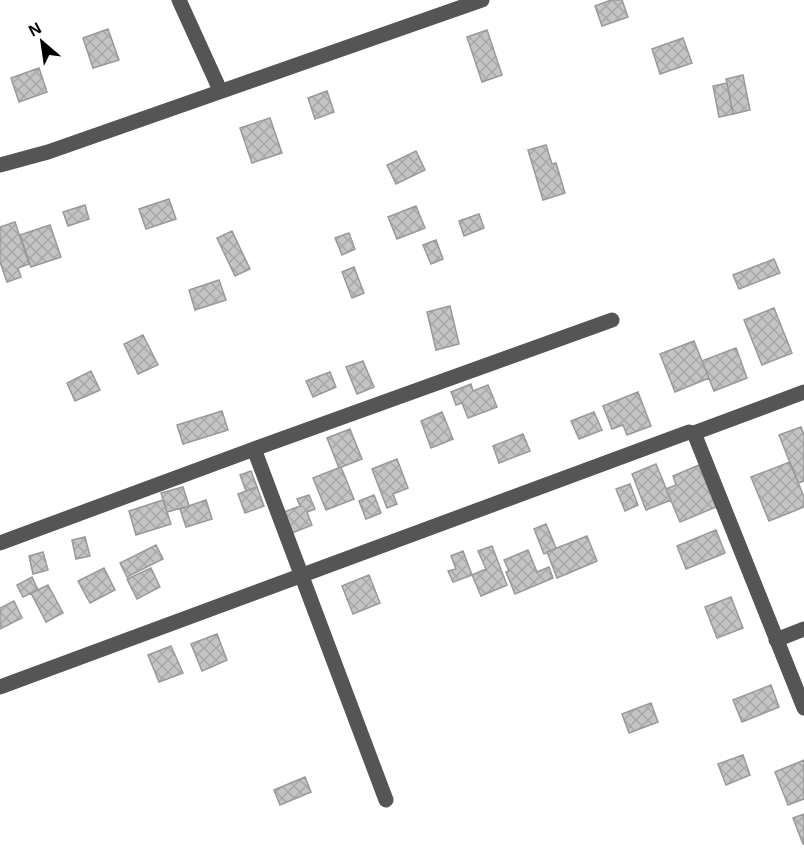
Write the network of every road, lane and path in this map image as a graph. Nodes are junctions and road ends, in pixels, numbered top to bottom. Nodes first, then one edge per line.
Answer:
1 (179, 0) edge
2 (482, 0) edge
3 (220, 90) junction
4 (0, 165) edge
5 (612, 320) dead end
6 (804, 392) edge
7 (694, 433) junction
8 (254, 448) junction
9 (0, 543) edge
10 (301, 575) junction
11 (804, 629) edge
12 (776, 640) junction
13 (0, 687) edge
14 (804, 708) edge
15 (386, 800) dead end

1 - 3 street
2 - 3 street
3 - 4 street
5 - 8 street
6 - 7 street
7 - 10 street
7 - 12 street
8 - 9 street
8 - 10 street
10 - 13 street
10 - 15 street
11 - 12 street
12 - 14 street

